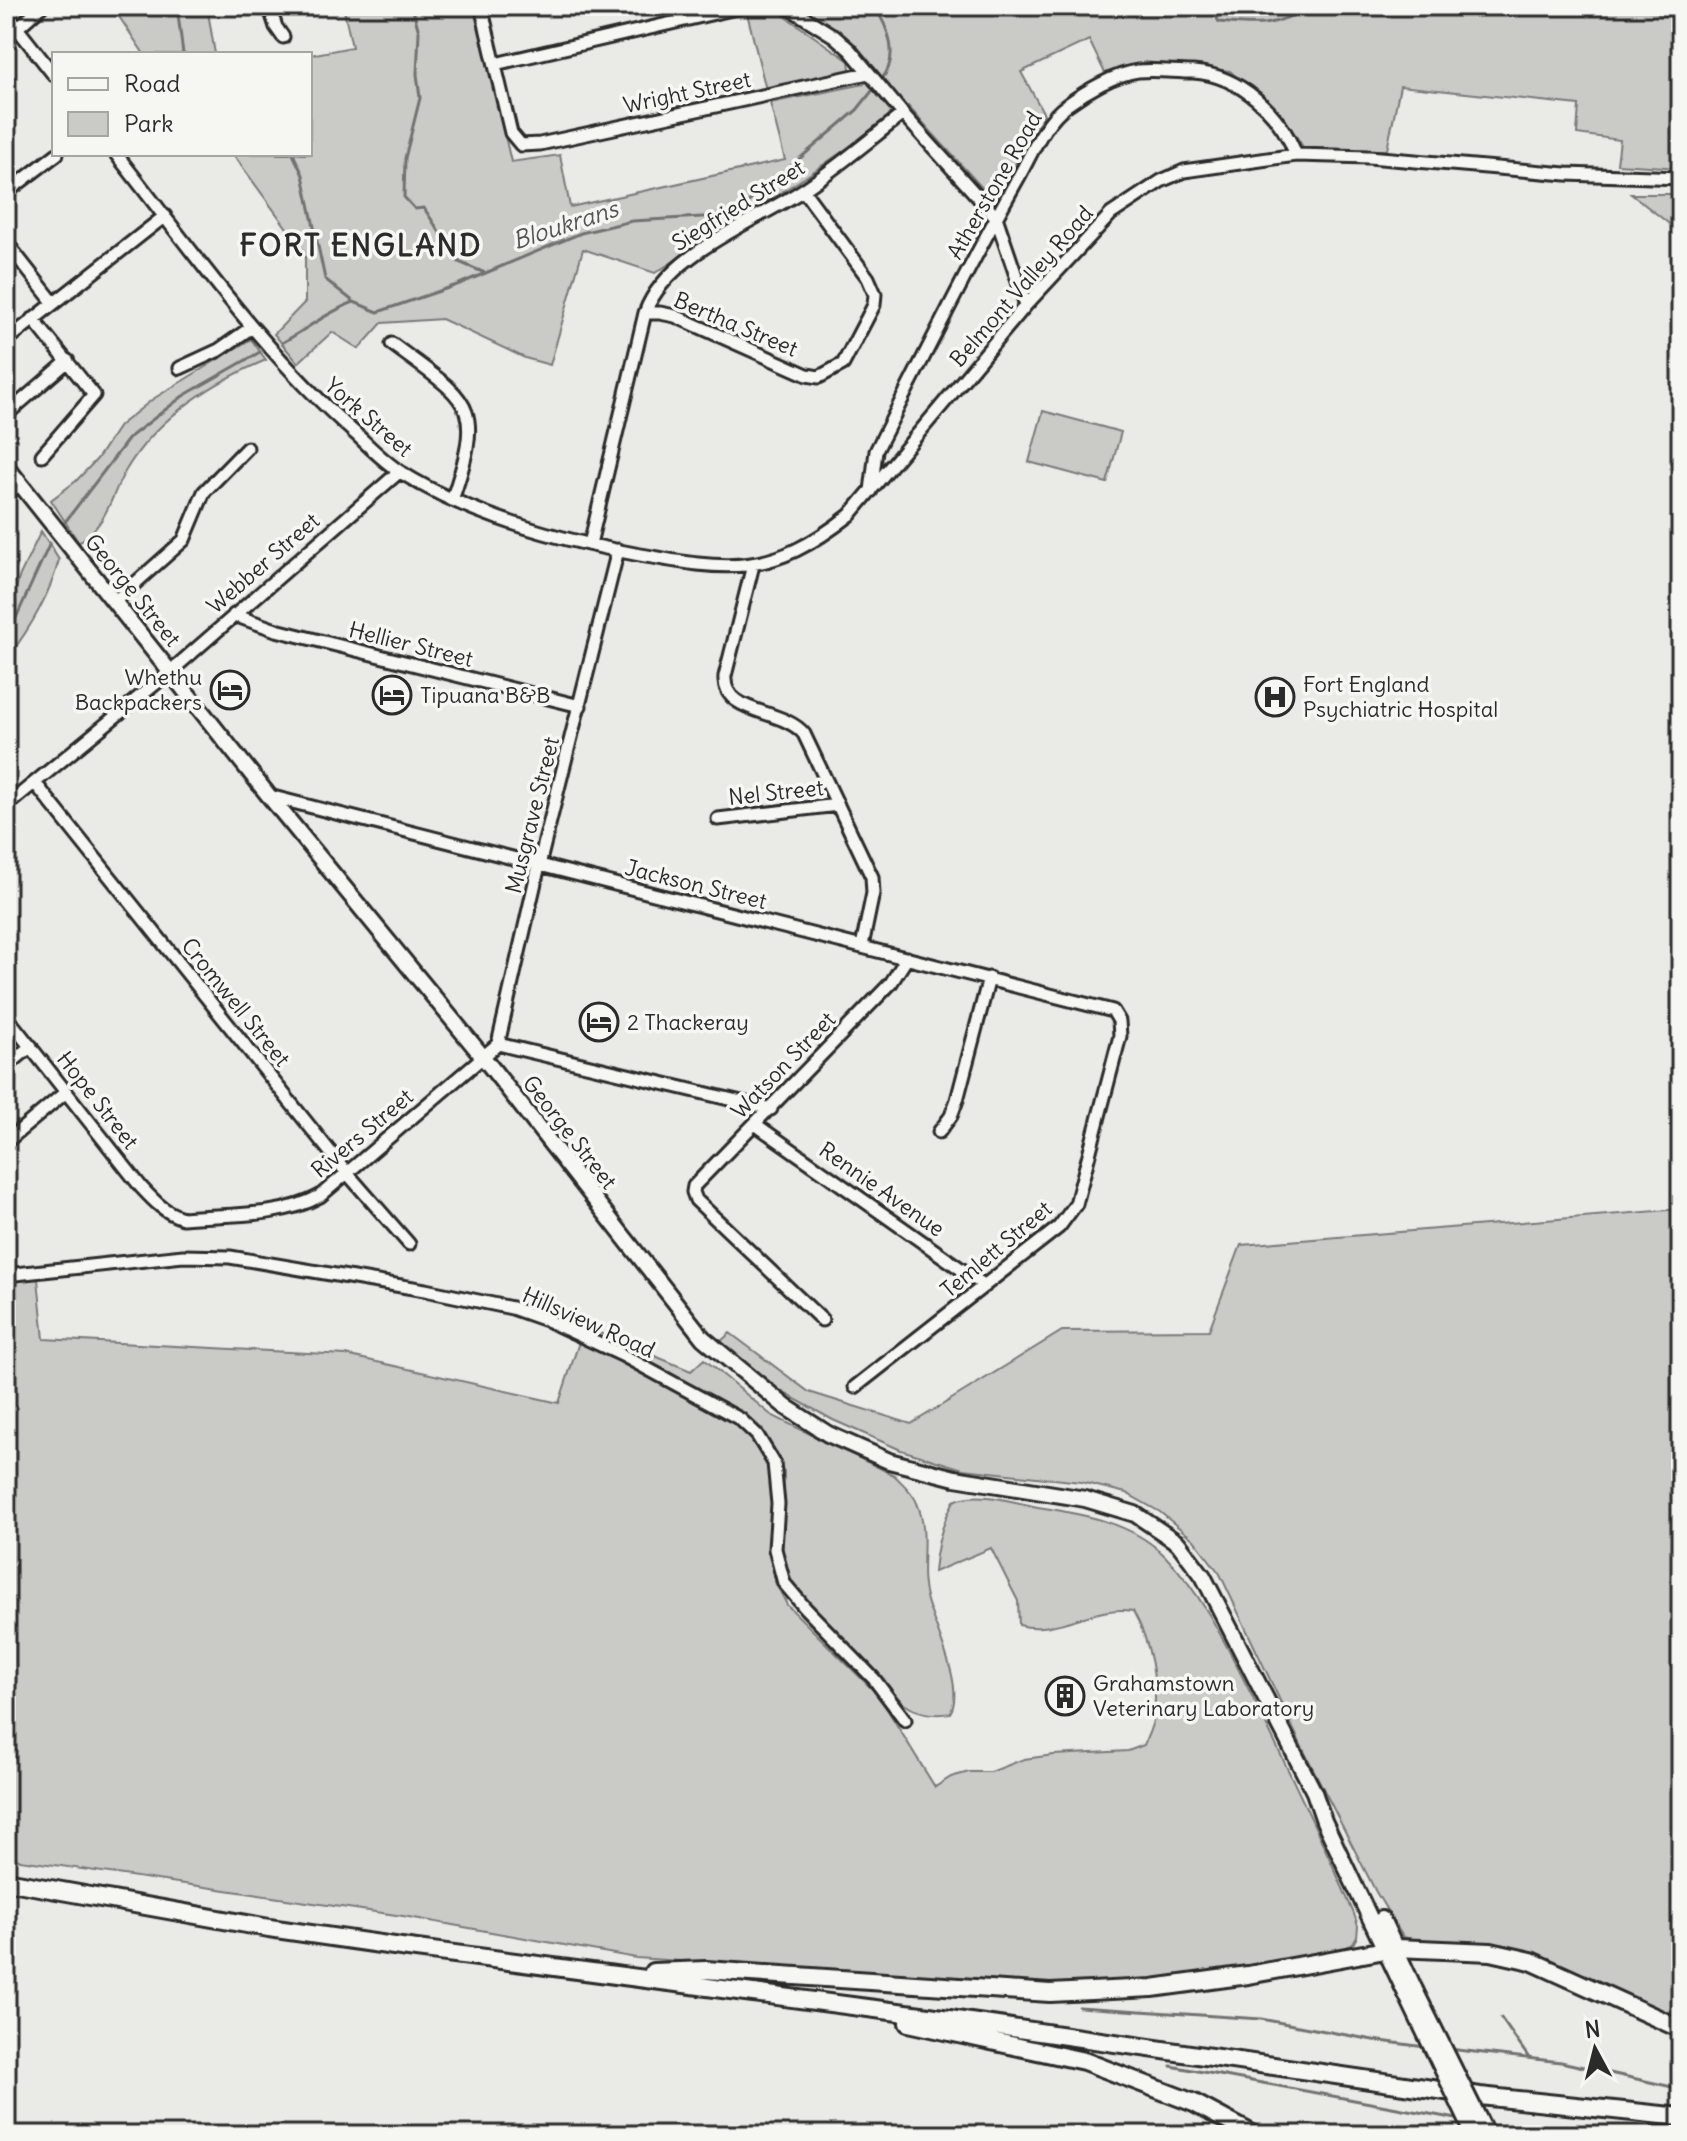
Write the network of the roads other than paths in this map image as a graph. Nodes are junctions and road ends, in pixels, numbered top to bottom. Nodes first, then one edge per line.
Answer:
1 (42, 6) edge
2 (269, 6) edge
3 (481, 6) edge
4 (745, 6) edge
5 (786, 6) edge
6 (6, 14) edge
7 (17, 29) junction
8 (283, 37) dead end
9 (6, 38) edge
10 (495, 64) junction
11 (52, 73) edge
12 (873, 79) junction
13 (903, 114) junction
14 (1296, 155) junction
15 (54, 156) edge
16 (118, 156) edge
17 (1681, 178) edge
18 (803, 190) junction
19 (6, 193) edge
20 (165, 216) junction
21 (996, 217) junction
22 (6, 242) edge
23 (53, 302) junction
24 (1026, 305) junction
25 (645, 313) junction
26 (33, 319) junction
27 (252, 327) junction
28 (6, 341) edge
29 (392, 344) dead end
30 (68, 361) junction
31 (180, 368) dead end
32 (8, 413) dead end
33 (247, 448) dead end
34 (42, 455) dead end
35 (6, 466) edge
36 (399, 472) junction
37 (20, 484) junction
38 (870, 492) junction
39 (6, 495) edge
40 (452, 500) junction
41 (590, 544) junction
42 (618, 550) junction
43 (786, 556) joint
44 (753, 565) junction
45 (114, 602) junction
46 (234, 615) junction
47 (171, 671) junction
48 (580, 706) junction
49 (35, 783) junction
50 (269, 796) junction
51 (838, 805) junction
52 (6, 806) edge
53 (718, 819) dead end
54 (539, 865) junction
55 (862, 946) junction
56 (907, 958) junction
57 (989, 978) junction
58 (1113, 1011) joint
59 (6, 1016) edge
60 (498, 1044) junction
61 (31, 1046) junction
62 (483, 1057) junction
63 (6, 1067) edge
64 (66, 1092) junction
65 (771, 1109) junction
66 (755, 1124) junction
67 (939, 1132) dead end
68 (6, 1142) edge
69 (347, 1173) junction
70 (161, 1207) joint
71 (409, 1244) dead end
72 (6, 1275) edge
73 (985, 1286) junction
74 (822, 1320) dead end
75 (855, 1387) dead end
76 (905, 1720) dead end
77 (6, 1881) edge
78 (1391, 1949) junction
79 (616, 1974) junction
80 (1411, 1992) junction
81 (762, 1994) junction
82 (1681, 2029) edge
83 (1681, 2117) edge
84 (1254, 2135) edge
85 (1474, 2135) edge
86 (1487, 2135) edge

1 - 7 street
2 - 8 street
3 - 10 street
4 - 10 street
5 - 12 street
6 - 7 street
7 - 9 street
7 - 11 street
10 - 12 street, Wright Street
12 - 13 street
13 - 18 street, Siegfried Street
13 - 21 street
14 - 17 street, Belmont Valley Road
14 - 21 street, Atherstone Road
14 - 24 street, Belmont Valley Road
15 - 19 street
16 - 20 street, York Street
18 - 25 street, Siegfried Street
18 - 25 street, Bertha Street
20 - 23 street
20 - 27 street, York Street
21 - 24 street
21 - 38 street, Atherstone Road
22 - 23 street
23 - 26 street
24 - 38 street, Belmont Valley Road
25 - 41 street, Siegfried Street
26 - 28 street
26 - 30 street
27 - 31 street
27 - 36 street, York Street
29 - 40 street
30 - 32 street
30 - 34 street
33 - 45 street
35 - 37 main road, George Street
36 - 40 street, York Street
36 - 46 street, Webber Street
37 - 39 street
37 - 45 main road, George Street
38 - 43 street, Belmont Valley Road
40 - 41 street, York Street
41 - 42 street, York Street
42 - 44 street, York Street
42 - 48 street, Musgrave Street
43 - 44 street, York Street
44 - 51 street
45 - 47 main road, George Street
46 - 47 street, Webber Street
46 - 48 street, Hellier Street
47 - 49 street, Webber Street
47 - 50 main road, George Street
48 - 54 street, Musgrave Street
49 - 52 street, Webber Street
49 - 69 street, Cromwell Street
50 - 54 street, Jackson Street
50 - 62 main road, George Street
51 - 53 street, Nel Street
51 - 55 street
54 - 55 street, Jackson Street
54 - 60 street, Musgrave Street
55 - 56 street, Jackson Street
56 - 57 street, Jackson Street
56 - 65 street, Watson Street
57 - 58 street, Jackson Street
57 - 67 street
58 - 73 street, Temlett Street
59 - 61 street, Hope Street
60 - 62 street, Rivers Street
60 - 65 street
61 - 63 street
61 - 64 street, Hope Street
62 - 69 street, Rivers Street
62 - 78 main road, George Street
64 - 68 street
64 - 70 street, Hope Street
65 - 66 street, Watson Street
66 - 73 street, Rennie Avenue
66 - 74 street, Watson Street
69 - 70 street, Rivers Street
69 - 71 street, Cromwell Street
72 - 76 street, Hillsview Road
73 - 75 street, Temlett Street
77 - 79 highway
78 - 79 highway
78 - 80 main road, George Street
78 - 82 highway
79 - 81 highway
80 - 85 main road, bridge
80 - 86 main road, bridge
81 - 83 highway
81 - 84 highway

